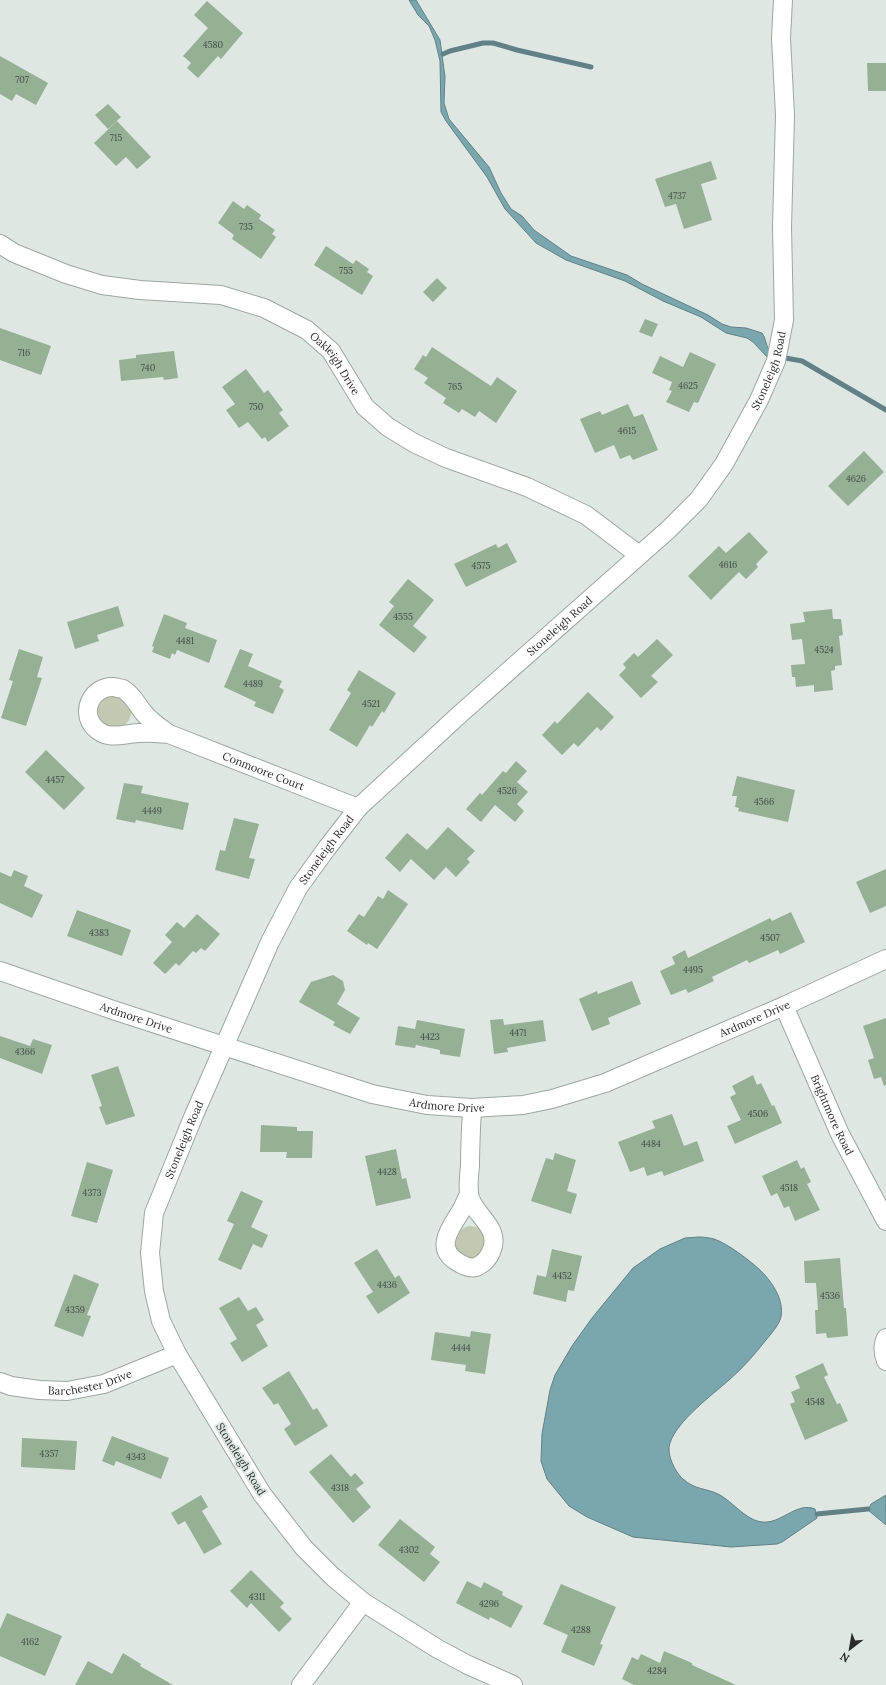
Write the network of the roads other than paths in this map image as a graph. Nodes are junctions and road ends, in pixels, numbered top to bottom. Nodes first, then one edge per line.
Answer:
1 (783, 0) edge
2 (0, 244) edge
3 (639, 555) junction
4 (168, 734) dead end
5 (358, 808) junction
6 (886, 959) edge
7 (0, 971) edge
8 (784, 1006) junction
9 (225, 1046) junction
10 (472, 1108) junction
11 (468, 1195) dead end
12 (886, 1221) edge
13 (886, 1338) edge
14 (177, 1354) junction
15 (886, 1361) edge
16 (0, 1382) edge
17 (363, 1602) junction
18 (300, 1685) edge
19 (513, 1685) edge

1 - 3 street, Stoneleigh Road
2 - 3 street, Oakleigh Drive
3 - 5 street, Stoneleigh Road
4 - 5 street, Conmoore Court
5 - 9 street, Stoneleigh Road
6 - 8 street, Ardmore Drive
7 - 9 street, Ardmore Drive
8 - 10 street, Ardmore Drive
8 - 12 street, Brightmore Road
9 - 10 street, Ardmore Drive
9 - 14 street, Stoneleigh Road
10 - 11 street
13 - 15 street
14 - 16 street, Barchester Drive
14 - 17 street, Stoneleigh Road
17 - 18 street
17 - 19 street, Stoneleigh Road

